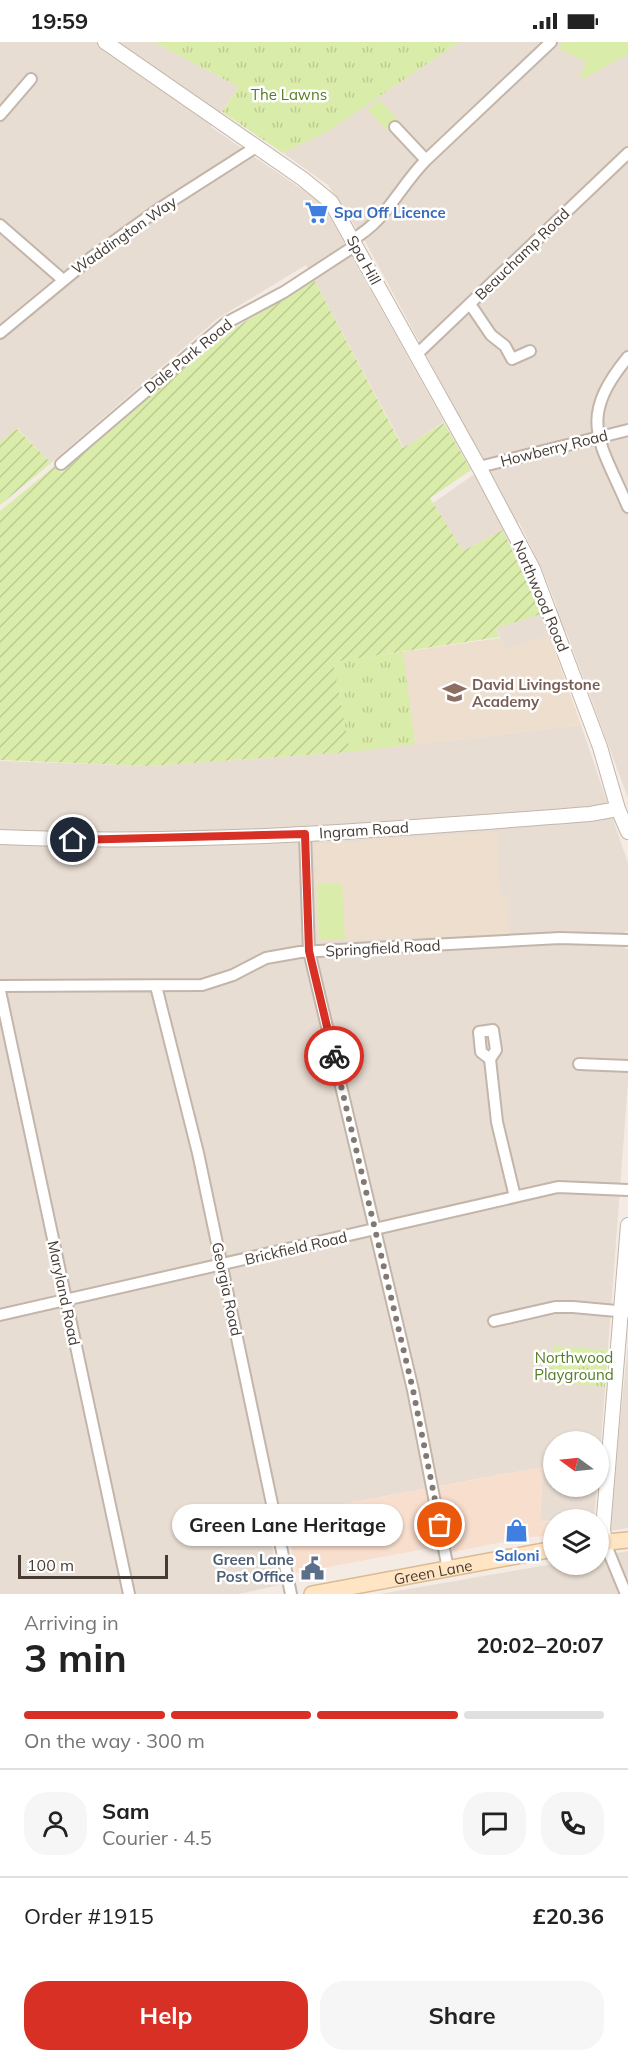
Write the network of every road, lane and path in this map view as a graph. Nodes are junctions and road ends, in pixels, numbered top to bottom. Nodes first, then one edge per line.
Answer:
1 (105, 42) edge
2 (551, 42) edge
3 (31, 80) dead end
4 (0, 115) edge
5 (395, 127) dead end
6 (256, 147) junction
7 (628, 153) edge
8 (426, 160) junction
9 (0, 225) edge
10 (355, 242) junction
11 (62, 279) junction
12 (470, 304) junction
13 (0, 333) edge
14 (530, 351) dead end
15 (416, 355) junction
16 (628, 357) edge
17 (628, 430) edge
18 (599, 437) junction
19 (61, 464) dead end
20 (479, 466) junction
21 (628, 507) edge
22 (618, 809) junction
23 (628, 832) edge
24 (305, 834) junction
25 (0, 837) edge
26 (628, 940) edge
27 (309, 951) junction
28 (0, 986) edge
29 (156, 986) junction
30 (0, 991) edge
31 (490, 1059) dead end
32 (579, 1064) dead end
33 (628, 1066) edge
34 (628, 1190) edge
35 (515, 1197) junction
36 (628, 1225) edge
37 (376, 1230) junction
38 (222, 1265) junction
39 (65, 1300) junction
40 (625, 1312) edge
41 (0, 1315) edge
42 (494, 1321) dead end
43 (605, 1509) edge
44 (628, 1540) edge
45 (609, 1542) edge
46 (543, 1551) edge
47 (609, 1558) edge
48 (448, 1569) junction
49 (129, 1594) edge
50 (291, 1594) edge
51 (312, 1594) edge
52 (626, 1594) edge

1 - 6 street, Spa Hill
2 - 8 street
3 - 4 street
5 - 8 street
6 - 10 street, Spa Hill
6 - 11 street, Waddington Way
7 - 12 street, Beauchamp Road
8 - 10 street
9 - 11 street
10 - 15 street, Spa Hill
10 - 19 street, Dale Park Road
11 - 13 street, Waddington Way
12 - 14 street
12 - 15 street, Beauchamp Road
15 - 20 street, Spa Hill
16 - 18 street
17 - 18 street, Howberry Road
18 - 20 street, Howberry Road
18 - 21 street
20 - 22 street, Northwood Road
22 - 23 street, Northwood Road
22 - 24 street, Ingram Road
24 - 25 street, Ingram Road
24 - 27 street
26 - 27 street, Springfield Road
27 - 29 street, Springfield Road
27 - 37 street
28 - 29 street, Springfield Road
29 - 38 street, Georgia Road
30 - 39 street, Maryland Road
31 - 35 street
32 - 33 street
34 - 35 street, Brickfield Road
35 - 37 street, Brickfield Road
36 - 40 street
37 - 38 street, Brickfield Road
37 - 48 street
38 - 39 street, Brickfield Road
38 - 50 street, Georgia Road
39 - 41 street, Brickfield Road
39 - 49 street, Maryland Road
40 - 42 street
40 - 43 street
44 - 45 main road
46 - 48 main road, Green Lane
47 - 52 street
48 - 51 main road, Green Lane

